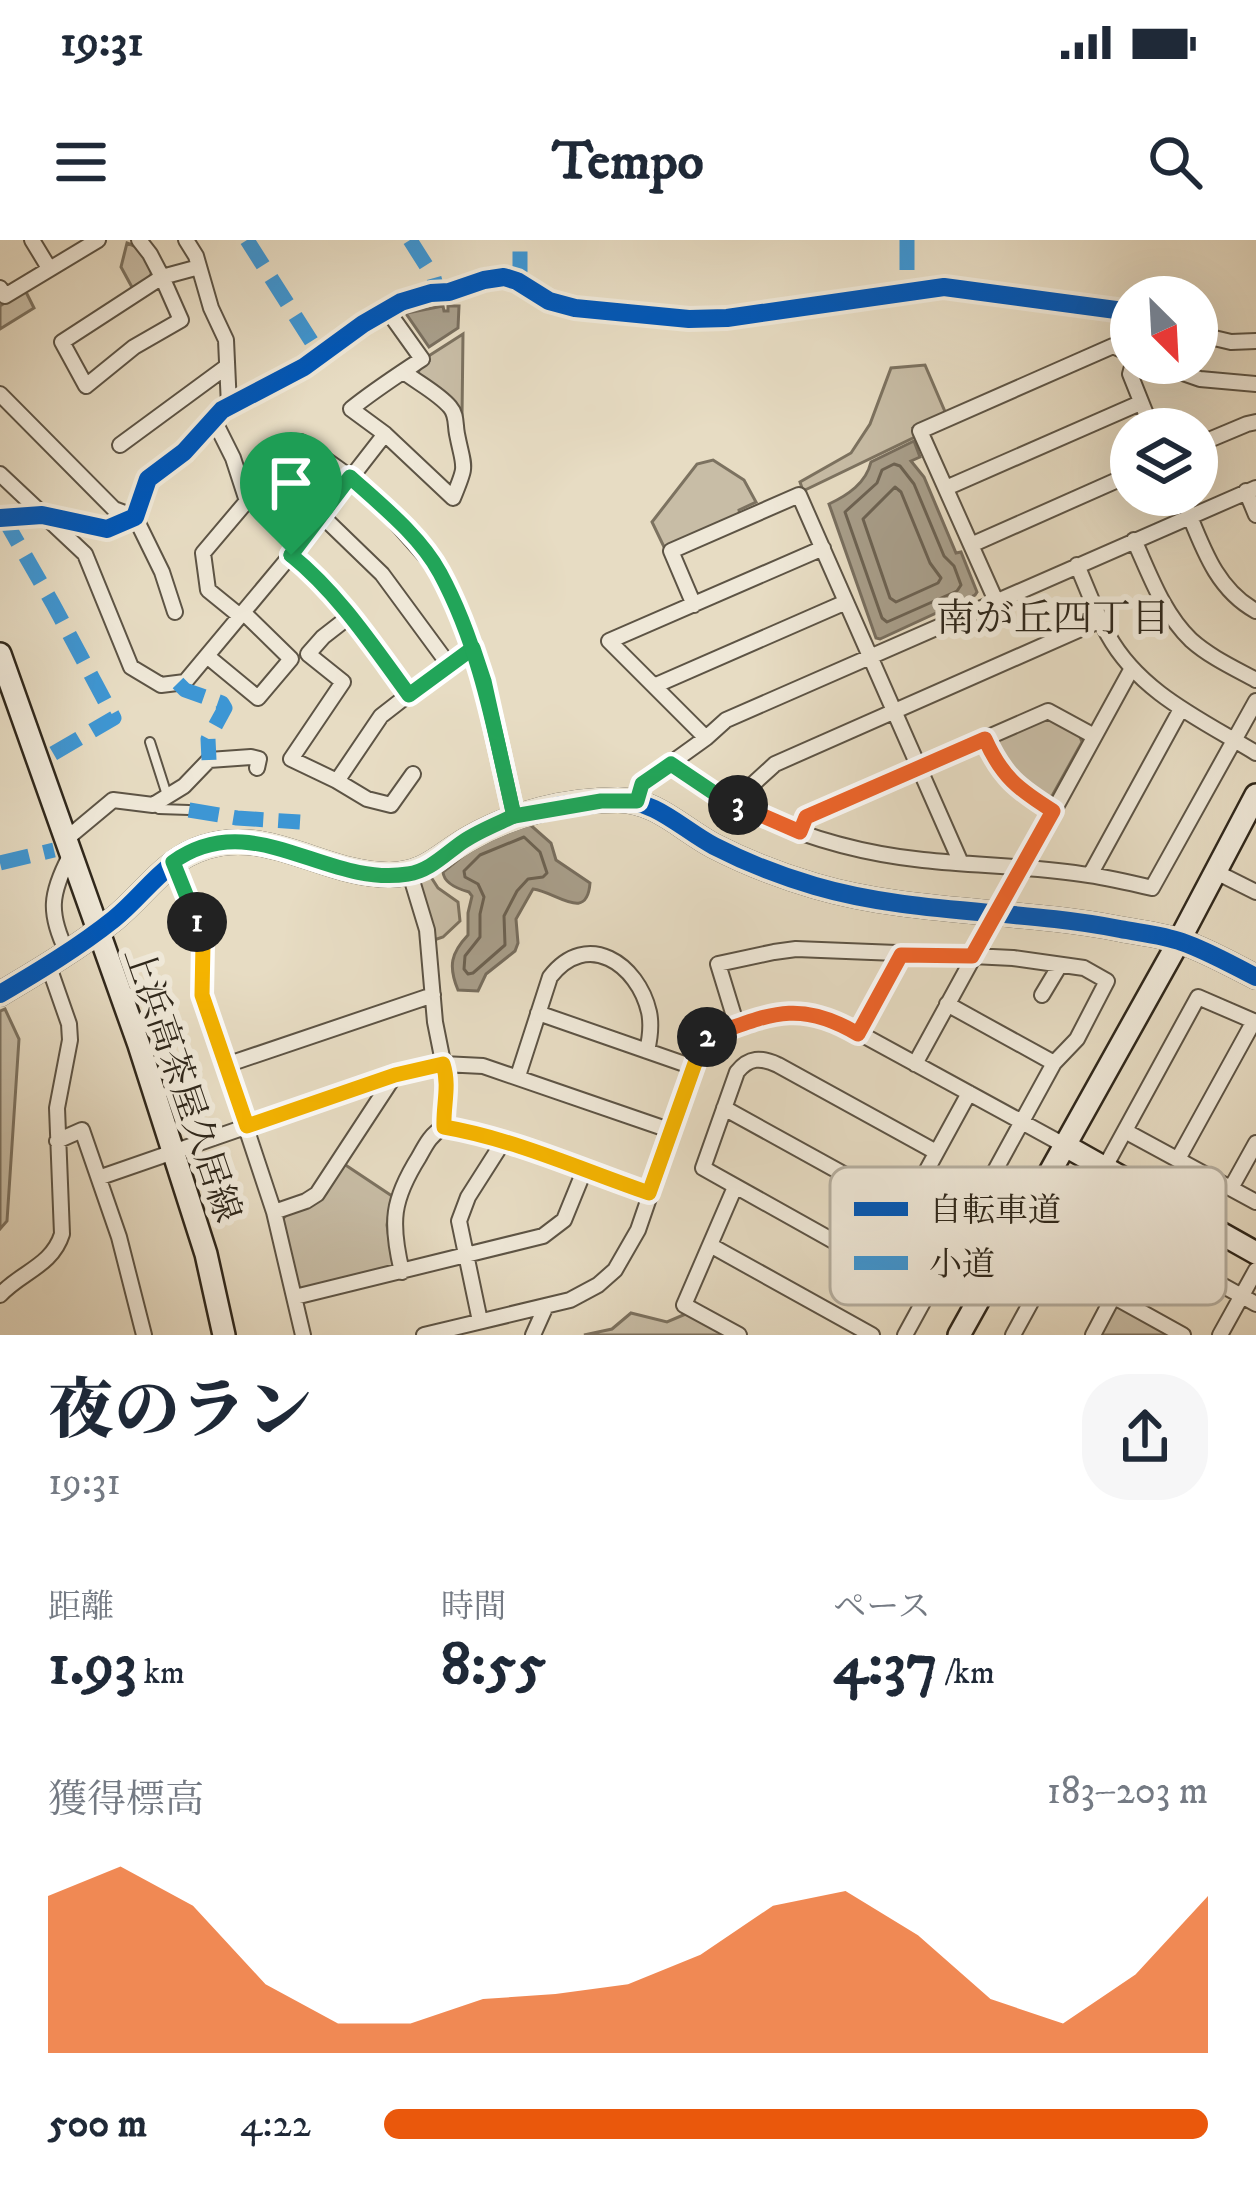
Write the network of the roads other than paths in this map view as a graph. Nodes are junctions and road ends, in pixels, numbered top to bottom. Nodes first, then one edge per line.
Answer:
1 (32, 240) edge
2 (98, 240) edge
3 (139, 240) edge
4 (185, 240) edge
5 (199, 267) junction
6 (49, 268) junction
7 (162, 278) junction
8 (0, 288) edge
9 (1110, 309) edge
10 (387, 310) junction
11 (1218, 339) edge
12 (1256, 341) edge
13 (1110, 347) edge
14 (226, 368) junction
15 (404, 372) junction
16 (1218, 381) edge
17 (1133, 384) edge
18 (1256, 384) edge
19 (0, 394) edge
20 (1140, 403) junction
21 (229, 406) junction
22 (1142, 408) edge
23 (214, 420) junction
24 (1256, 422) edge
25 (385, 434) junction
26 (1218, 436) edge
27 (301, 442) dead end
28 (120, 445) dead end
29 (0, 474) edge
30 (350, 477) junction
31 (1110, 483) edge
32 (946, 488) junction
33 (1251, 490) edge
34 (1218, 504) edge
35 (42, 514) junction
36 (321, 514) junction
37 (1256, 515) edge
38 (1188, 516) edge
39 (1190, 516) edge
40 (135, 517) junction
41 (0, 518) edge
42 (1134, 540) junction
43 (971, 544) junction
44 (823, 548) junction
45 (291, 555) junction
46 (1077, 565) junction
47 (996, 601) junction
48 (846, 602) junction
49 (694, 604) junction
50 (1256, 611) edge
51 (175, 612) dead end
52 (241, 614) junction
53 (350, 616) junction
54 (1101, 620) junction
55 (473, 648) junction
56 (0, 654) edge
57 (207, 656) junction
58 (869, 657) junction
59 (449, 665) junction
60 (1132, 668) junction
61 (1256, 680) edge
62 (655, 686) junction
63 (409, 695) junction
64 (1256, 701) edge
65 (1181, 709) junction
66 (894, 712) junction
67 (1094, 736) junction
68 (706, 738) junction
69 (985, 739) junction
70 (1235, 741) junction
71 (150, 742) dead end
72 (1256, 754) edge
73 (671, 764) junction
74 (257, 768) dead end
75 (919, 768) junction
76 (412, 773) dead end
77 (337, 781) junction
78 (1256, 795) edge
79 (167, 796) junction
80 (637, 801) junction
81 (153, 805) junction
82 (737, 805) junction
83 (190, 810) dead end
84 (1053, 811) junction
85 (514, 816) junction
86 (800, 832) junction
87 (67, 848) junction
88 (173, 862) junction
89 (961, 863) junction
90 (1022, 867) junction
91 (1216, 872) junction
92 (410, 874) junction
93 (1090, 875) junction
94 (1254, 888) edge
95 (997, 912) junction
96 (97, 932) junction
97 (1179, 940) junction
98 (901, 955) junction
99 (972, 956) junction
100 (58, 958) junction
101 (1060, 965) junction
102 (1256, 977) edge
103 (0, 994) edge
104 (433, 994) junction
105 (1042, 995) dead end
106 (946, 1004) junction
107 (538, 1013) junction
108 (1255, 1021) edge
109 (737, 1026) junction
110 (858, 1034) junction
111 (647, 1051) junction
112 (1054, 1063) junction
113 (443, 1064) junction
114 (915, 1064) junction
115 (226, 1065) junction
116 (693, 1067) junction
117 (395, 1075) junction
118 (518, 1076) junction
119 (968, 1094) junction
120 (724, 1108) junction
121 (1022, 1124) junction
122 (247, 1126) junction
123 (444, 1127) junction
124 (672, 1131) junction
125 (1125, 1131) junction
126 (57, 1141) junction
127 (503, 1142) junction
128 (1256, 1143) edge
129 (1064, 1144) junction
130 (174, 1151) junction
131 (936, 1152) junction
132 (1178, 1159) junction
133 (831, 1167) edge
134 (928, 1167) edge
135 (998, 1167) edge
136 (1051, 1167) edge
137 (1101, 1167) edge
138 (1104, 1167) edge
139 (1193, 1167) edge
140 (584, 1171) junction
141 (100, 1178) junction
142 (1226, 1185) edge
143 (735, 1187) junction
144 (1231, 1188) junction
145 (649, 1193) junction
146 (1256, 1202) edge
147 (274, 1212) junction
148 (1226, 1236) edge
149 (830, 1240) edge
150 (710, 1245) junction
151 (1256, 1253) edge
152 (465, 1256) junction
153 (1256, 1270) edge
154 (402, 1271) junction
155 (0, 1294) edge
156 (295, 1298) junction
157 (1249, 1300) edge
158 (922, 1305) edge
159 (975, 1305) edge
160 (1030, 1305) edge
161 (1109, 1305) edge
162 (1126, 1305) edge
163 (546, 1306) junction
164 (480, 1321) junction
165 (144, 1335) edge
166 (224, 1335) edge
167 (303, 1335) edge
168 (424, 1335) edge
169 (533, 1335) edge
170 (739, 1335) edge
171 (872, 1335) edge
172 (904, 1335) edge
173 (959, 1335) edge
174 (1013, 1335) edge
175 (1093, 1335) edge
176 (1183, 1335) edge
177 (1220, 1335) edge

1 - 6 street
2 - 6 street
3 - 7 street
4 - 5 street
5 - 7 street
5 - 14 street
6 - 8 street
7 - 7 street
9 - 10 street
10 - 15 street
10 - 21 street
11 - 12 street
13 - 32 street
14 - 21 street
14 - 28 street
15 - 25 street
15 - 25 street
16 - 18 street
17 - 20 street
19 - 40 street
20 - 22 street
20 - 32 street
21 - 23 street
23 - 40 street
23 - 52 street
24 - 26 street
25 - 30 street
27 - 30 street
29 - 35 street
30 - 36 street
30 - 55 street
31 - 43 street
32 - 43 street
33 - 34 street
33 - 37 street
35 - 40 street
35 - 41 street
35 - 57 street
36 - 45 street
36 - 59 street
38 - 42 street
39 - 50 street
40 - 51 street
42 - 46 street
42 - 61 street
43 - 47 street
44 - 48 street
44 - 49 street
44 - 49 street
45 - 52 street
45 - 53 street
46 - 47 street
46 - 54 street
47 - 58 street
48 - 58 street
48 - 62 street
49 - 62 street
52 - 57 street
52 - 57 street
53 - 63 street
53 - 77 street
54 - 60 street
54 - 66 street
55 - 59 street
55 - 85 street
56 - 87 street, 上浜高茶屋久居線
58 - 66 street
58 - 68 street
59 - 63 street
60 - 65 street
60 - 67 street
62 - 68 street
63 - 77 street
64 - 70 street
65 - 70 street
65 - 93 street
66 - 75 street
66 - 82 street
67 - 69 street
67 - 84 street
68 - 73 street
69 - 75 street
69 - 84 street
70 - 72 street
70 - 93 street
71 - 79 lane
73 - 80 street
73 - 82 street
74 - 79 street
75 - 86 street
75 - 89 street
76 - 77 street
78 - 91 street
79 - 81 street
80 - 85 street
80 - 95 street
81 - 83 lane
81 - 87 street
82 - 86 street
84 - 90 street
85 - 92 street
86 - 89 street
87 - 96 street, 上浜高茶屋久居線
87 - 100 street
88 - 92 street
88 - 96 street
88 - 115 street
89 - 90 street
90 - 93 street
90 - 95 street
91 - 94 street
91 - 97 street
92 - 104 street
95 - 97 street
95 - 99 street
96 - 100 street
96 - 130 street, 上浜高茶屋久居線
97 - 102 street
97 - 129 street
98 - 99 street
98 - 109 street
98 - 110 street
99 - 101 street
99 - 106 street
100 - 103 street
100 - 126 street
101 - 105 street
101 - 112 street
104 - 113 street
104 - 115 street
106 - 112 street
106 - 114 street
107 - 111 street
107 - 111 street
107 - 118 street
108 - 125 street
108 - 132 street
109 - 110 street
109 - 116 street
110 - 114 street
111 - 116 street
112 - 121 street
113 - 117 street
113 - 118 street
113 - 123 street
114 - 119 street
115 - 122 street
116 - 124 street
117 - 122 street
117 - 147 street
118 - 124 street
119 - 121 street
119 - 131 street
120 - 131 street
120 - 133 street
120 - 143 street
121 - 129 street
121 - 135 street
122 - 130 street
122 - 147 street
123 - 127 street
123 - 154 street
124 - 145 street
125 - 132 street
125 - 138 street
126 - 141 street
126 - 155 street
127 - 140 street
127 - 152 street
128 - 144 street
129 - 136 street
129 - 137 street
130 - 141 street
130 - 166 street, 上浜高茶屋久居線
131 - 134 street
132 - 139 street
140 - 145 street
140 - 152 street
141 - 165 street
142 - 144 street
143 - 149 street
143 - 150 street
144 - 146 street
145 - 163 street
147 - 156 street
148 - 151 street
150 - 170 street
150 - 171 street
152 - 154 street
152 - 164 street
153 - 157 street
154 - 156 street
156 - 167 street
157 - 177 street
158 - 172 street
159 - 173 street
160 - 174 street
161 - 175 street
162 - 176 street
163 - 164 street
163 - 169 street
164 - 168 street

